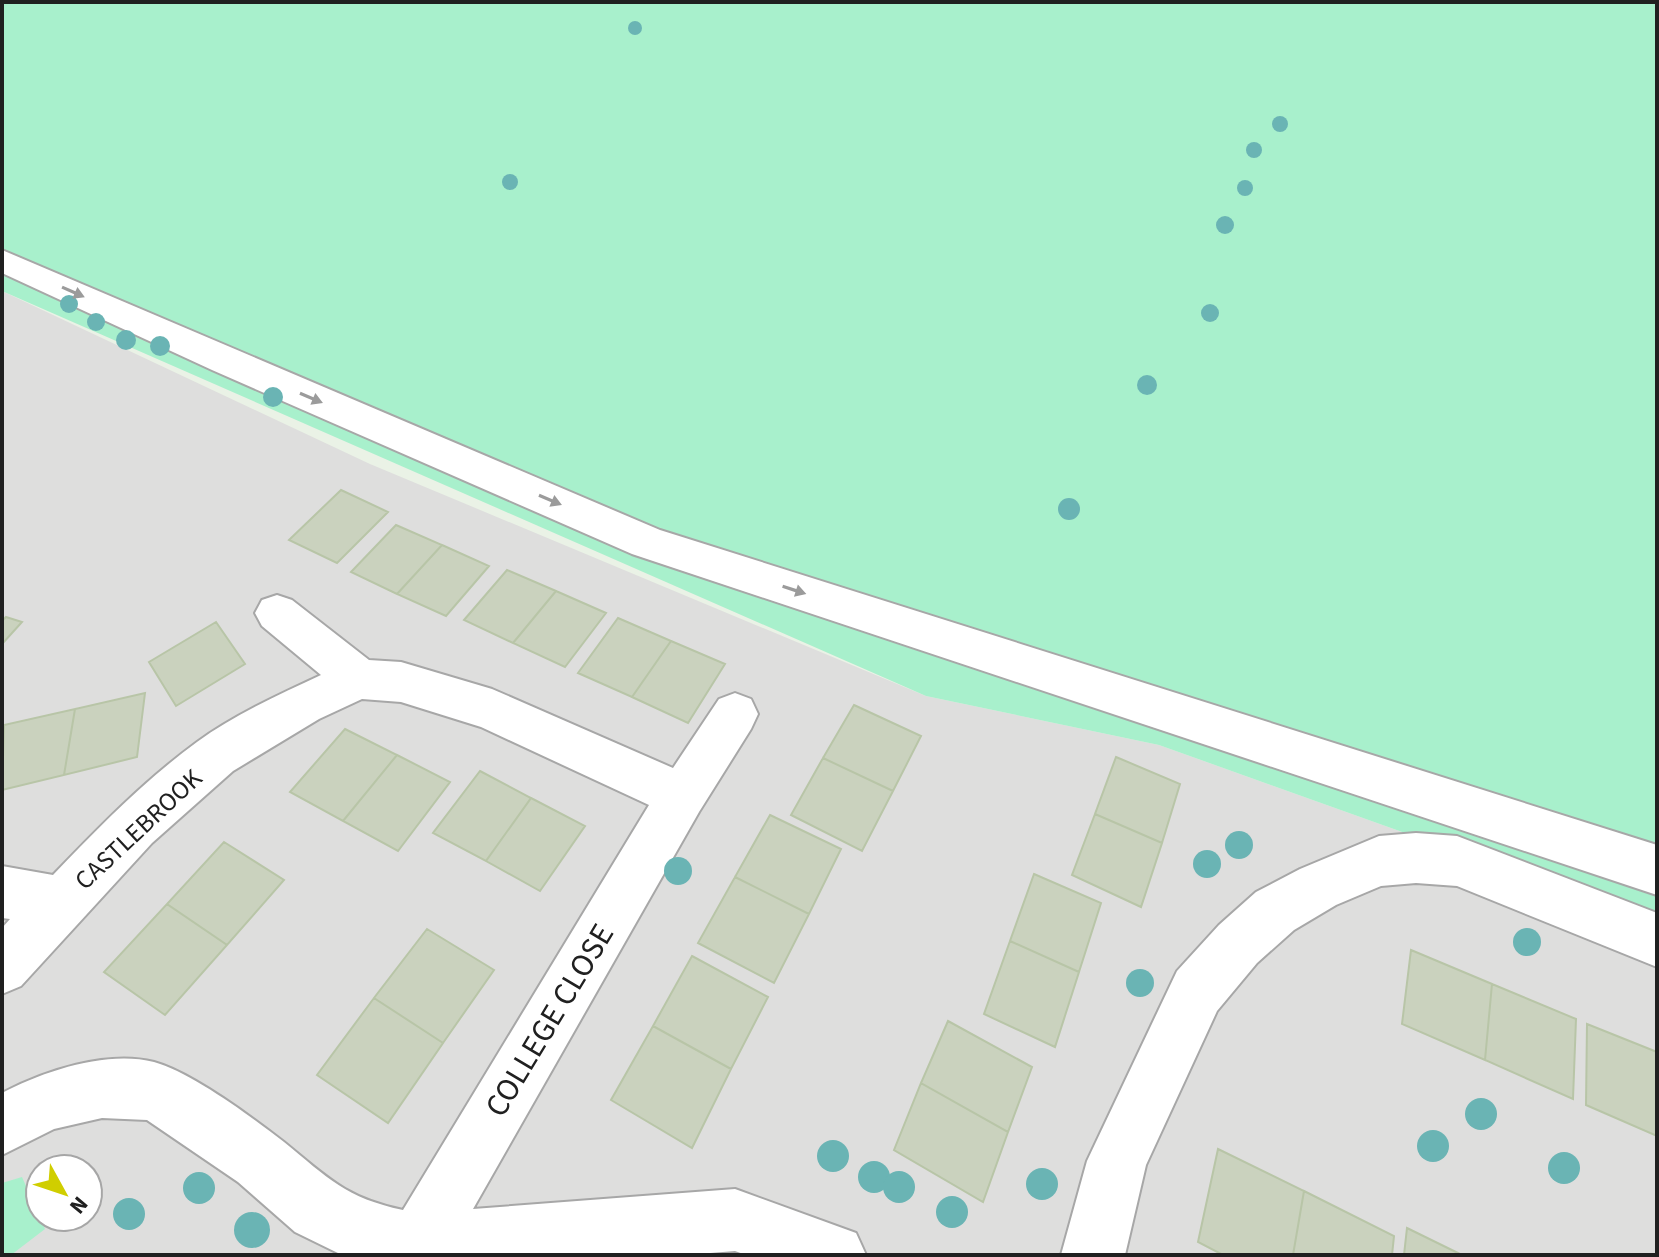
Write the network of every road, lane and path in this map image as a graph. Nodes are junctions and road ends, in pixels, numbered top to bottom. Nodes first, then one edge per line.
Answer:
1 (2, 260) edge
2 (277, 613) dead end
3 (359, 679) junction
4 (735, 714) dead end
5 (682, 796) junction
6 (1657, 870) edge
7 (2, 892) edge
8 (60, 902) junction
9 (1657, 940) edge
10 (2, 967) edge
11 (2, 1125) edge
12 (418, 1245) junction
13 (810, 1251) edge
14 (1093, 1255) edge

1 -> 6 street
2 - 3 street
3 - 5 street
3 - 8 street, CASTLEBROOK
4 - 5 street, COLLEGE CLOSE
5 - 12 street, COLLEGE CLOSE
7 - 8 street, CASTLEBROOK
8 - 10 street, CASTLEBROOK
9 - 14 street
11 - 12 street
12 - 13 street

